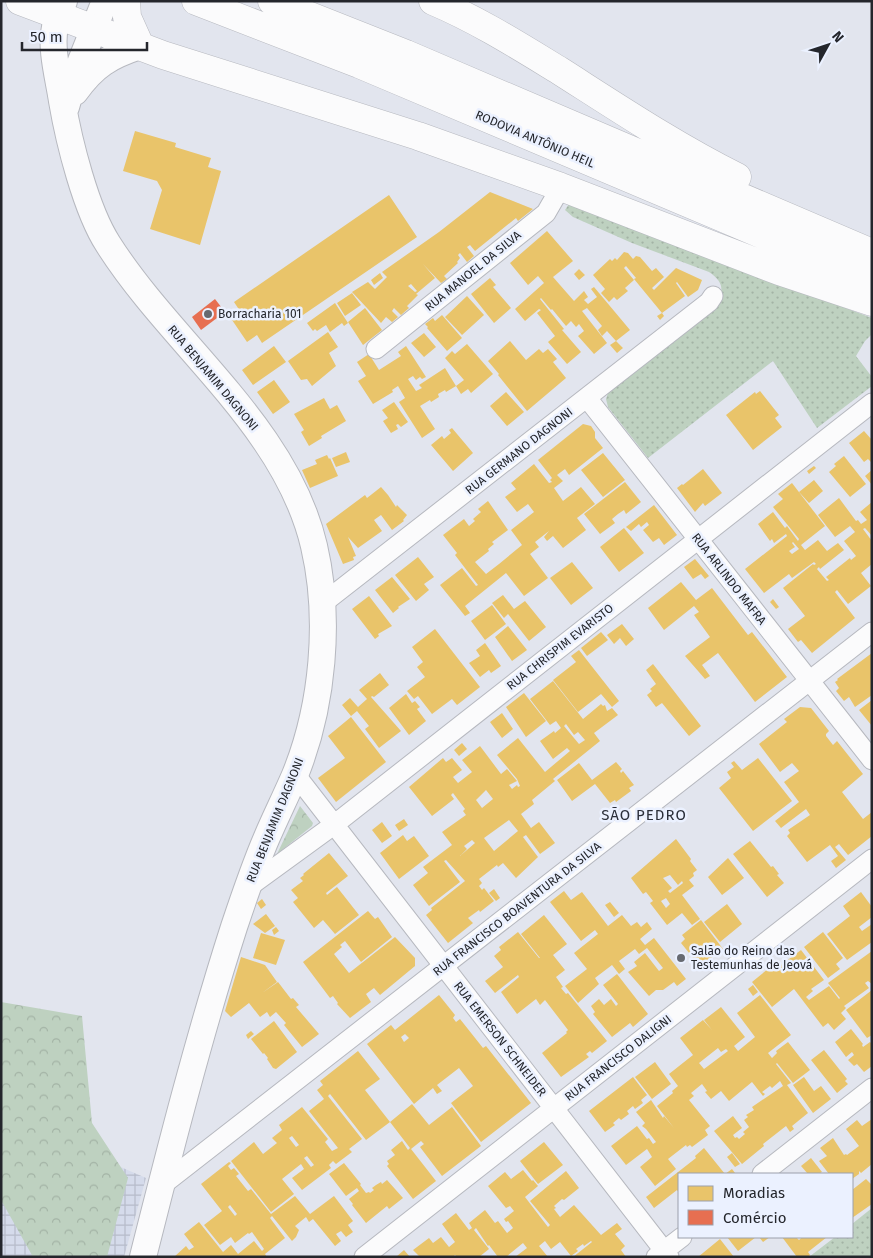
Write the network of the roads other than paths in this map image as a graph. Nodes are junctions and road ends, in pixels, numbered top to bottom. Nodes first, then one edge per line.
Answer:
1 (105, 1) edge
2 (126, 1) edge
3 (196, 1) edge
4 (272, 1) edge
5 (433, 1) edge
6 (22, 2) edge
7 (62, 8) edge
8 (94, 29) junction
9 (140, 46) junction
10 (64, 115) junction
11 (561, 187) junction
12 (872, 247) edge
13 (872, 253) edge
14 (872, 282) edge
15 (713, 296) dead end
16 (872, 302) edge
17 (376, 349) dead end
18 (587, 398) junction
19 (872, 403) edge
20 (697, 538) junction
21 (322, 604) junction
22 (872, 632) edge
23 (809, 681) junction
24 (872, 760) edge
25 (295, 774) junction
26 (335, 824) junction
27 (872, 859) edge
28 (247, 888) junction
29 (443, 966) junction
30 (872, 1088) edge
31 (554, 1108) junction
32 (763, 1173) edge
33 (161, 1186) junction
34 (681, 1238) edge
35 (663, 1255) edge
36 (144, 1257) edge
37 (364, 1257) edge

1 - 8 street, RUA BENJAMIM DAGNONI
2 - 9 main road
3 - 14 main road, RODOVIA ANTÔNIO HEIL
4 - 13 main road
5 - 12 main road
6 - 7 main road
7 - 8 main road
7 - 10 street, RUA BENJAMIM DAGNONI
8 - 9 main road
8 - 10 street, RUA BENJAMIM DAGNONI
9 - 10 street
9 - 11 main road
10 - 21 street, RUA BENJAMIM DAGNONI
11 - 16 main road
11 - 17 street, RUA MANOEL DA SILVA
15 - 18 street, RUA GERMANO DAGNONI
18 - 20 street, RUA ARLINDO MAFRA
18 - 21 street, RUA GERMANO DAGNONI
19 - 20 street, RUA CHRISPIM EVARISTO
20 - 23 street, RUA ARLINDO MAFRA
20 - 26 street, RUA CHRISPIM EVARISTO
21 - 25 street, RUA BENJAMIM DAGNONI
22 - 23 street, RUA FRANCISCO BOAVENTURA DA SILVA
23 - 24 street, RUA ARLINDO MAFRA
23 - 29 street, RUA FRANCISCO BOAVENTURA DA SILVA
25 - 26 street, RUA EMERSON SCHNEIDER
25 - 28 street, RUA BENJAMIM DAGNONI
26 - 28 street, RUA CHRISPIM EVARISTO
26 - 29 street, RUA EMERSON SCHNEIDER
27 - 31 street, RUA FRANCISCO DALIGNI
28 - 33 street, RUA BENJAMIM DAGNONI
29 - 31 street, RUA EMERSON SCHNEIDER
29 - 33 street, RUA FRANCISCO BOAVENTURA DA SILVA
30 - 32 street
31 - 35 street, RUA EMERSON SCHNEIDER
31 - 37 street, RUA FRANCISCO DALIGNI
33 - 36 street, RUA BENJAMIM DAGNONI
34 - 35 street

